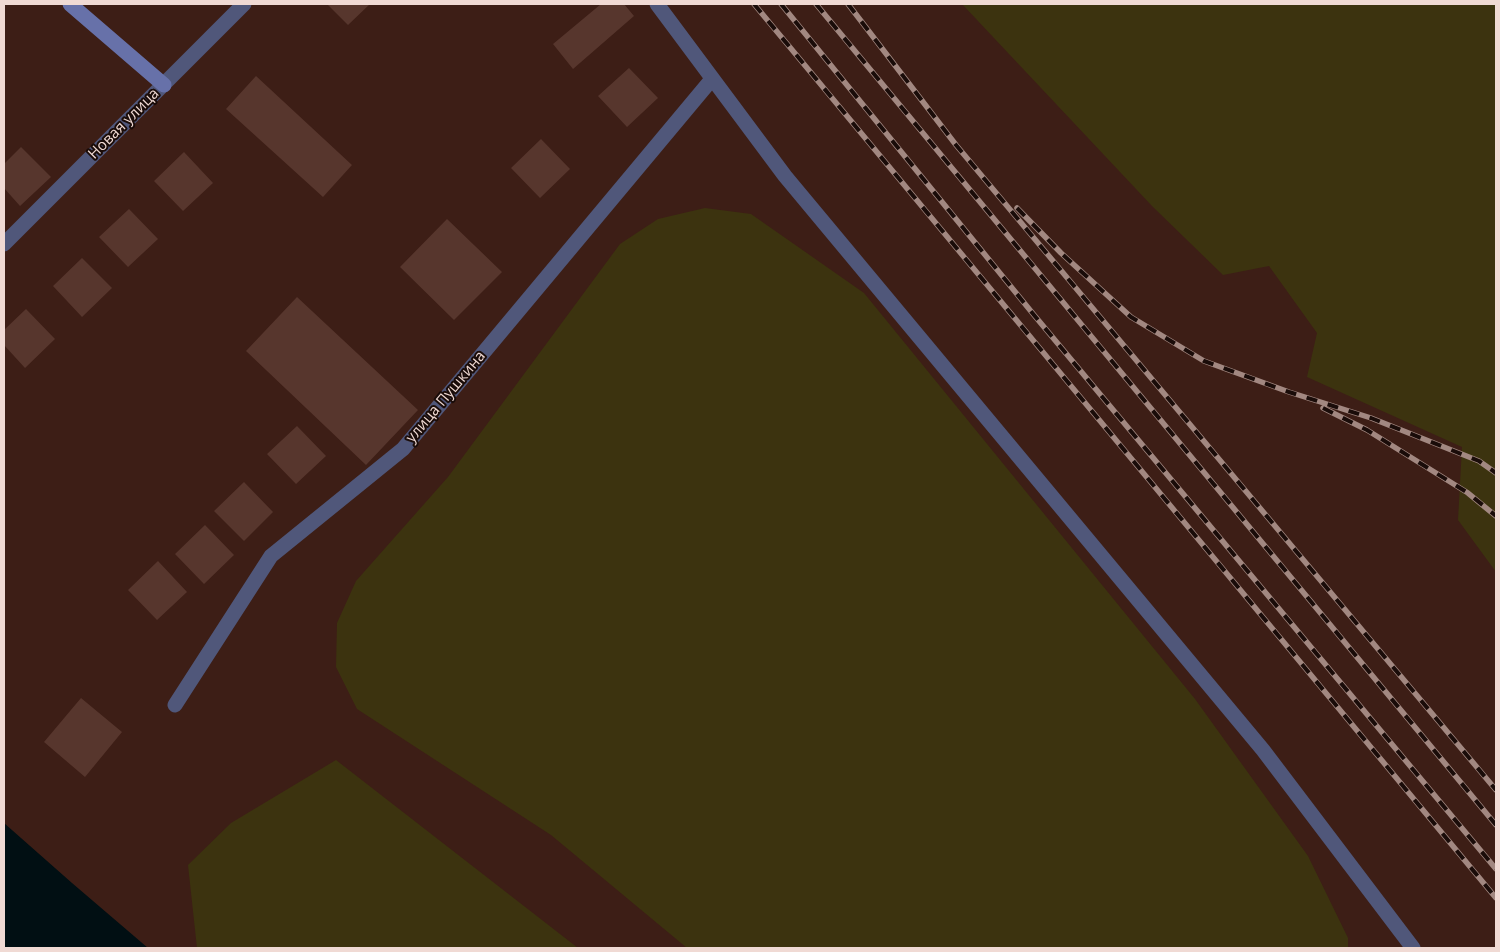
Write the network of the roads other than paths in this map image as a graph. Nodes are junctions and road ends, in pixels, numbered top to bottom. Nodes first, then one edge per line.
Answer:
1 (70, 4) edge
2 (244, 4) edge
3 (657, 4) edge
4 (712, 79) junction
5 (164, 85) junction
6 (4, 244) edge
7 (175, 705) dead end
8 (1413, 948) edge

1 - 5 street
2 - 5 street, Новая улица
3 - 4 street
4 - 7 street, улица Пушкина
4 - 8 street
5 - 6 street, Новая улица

